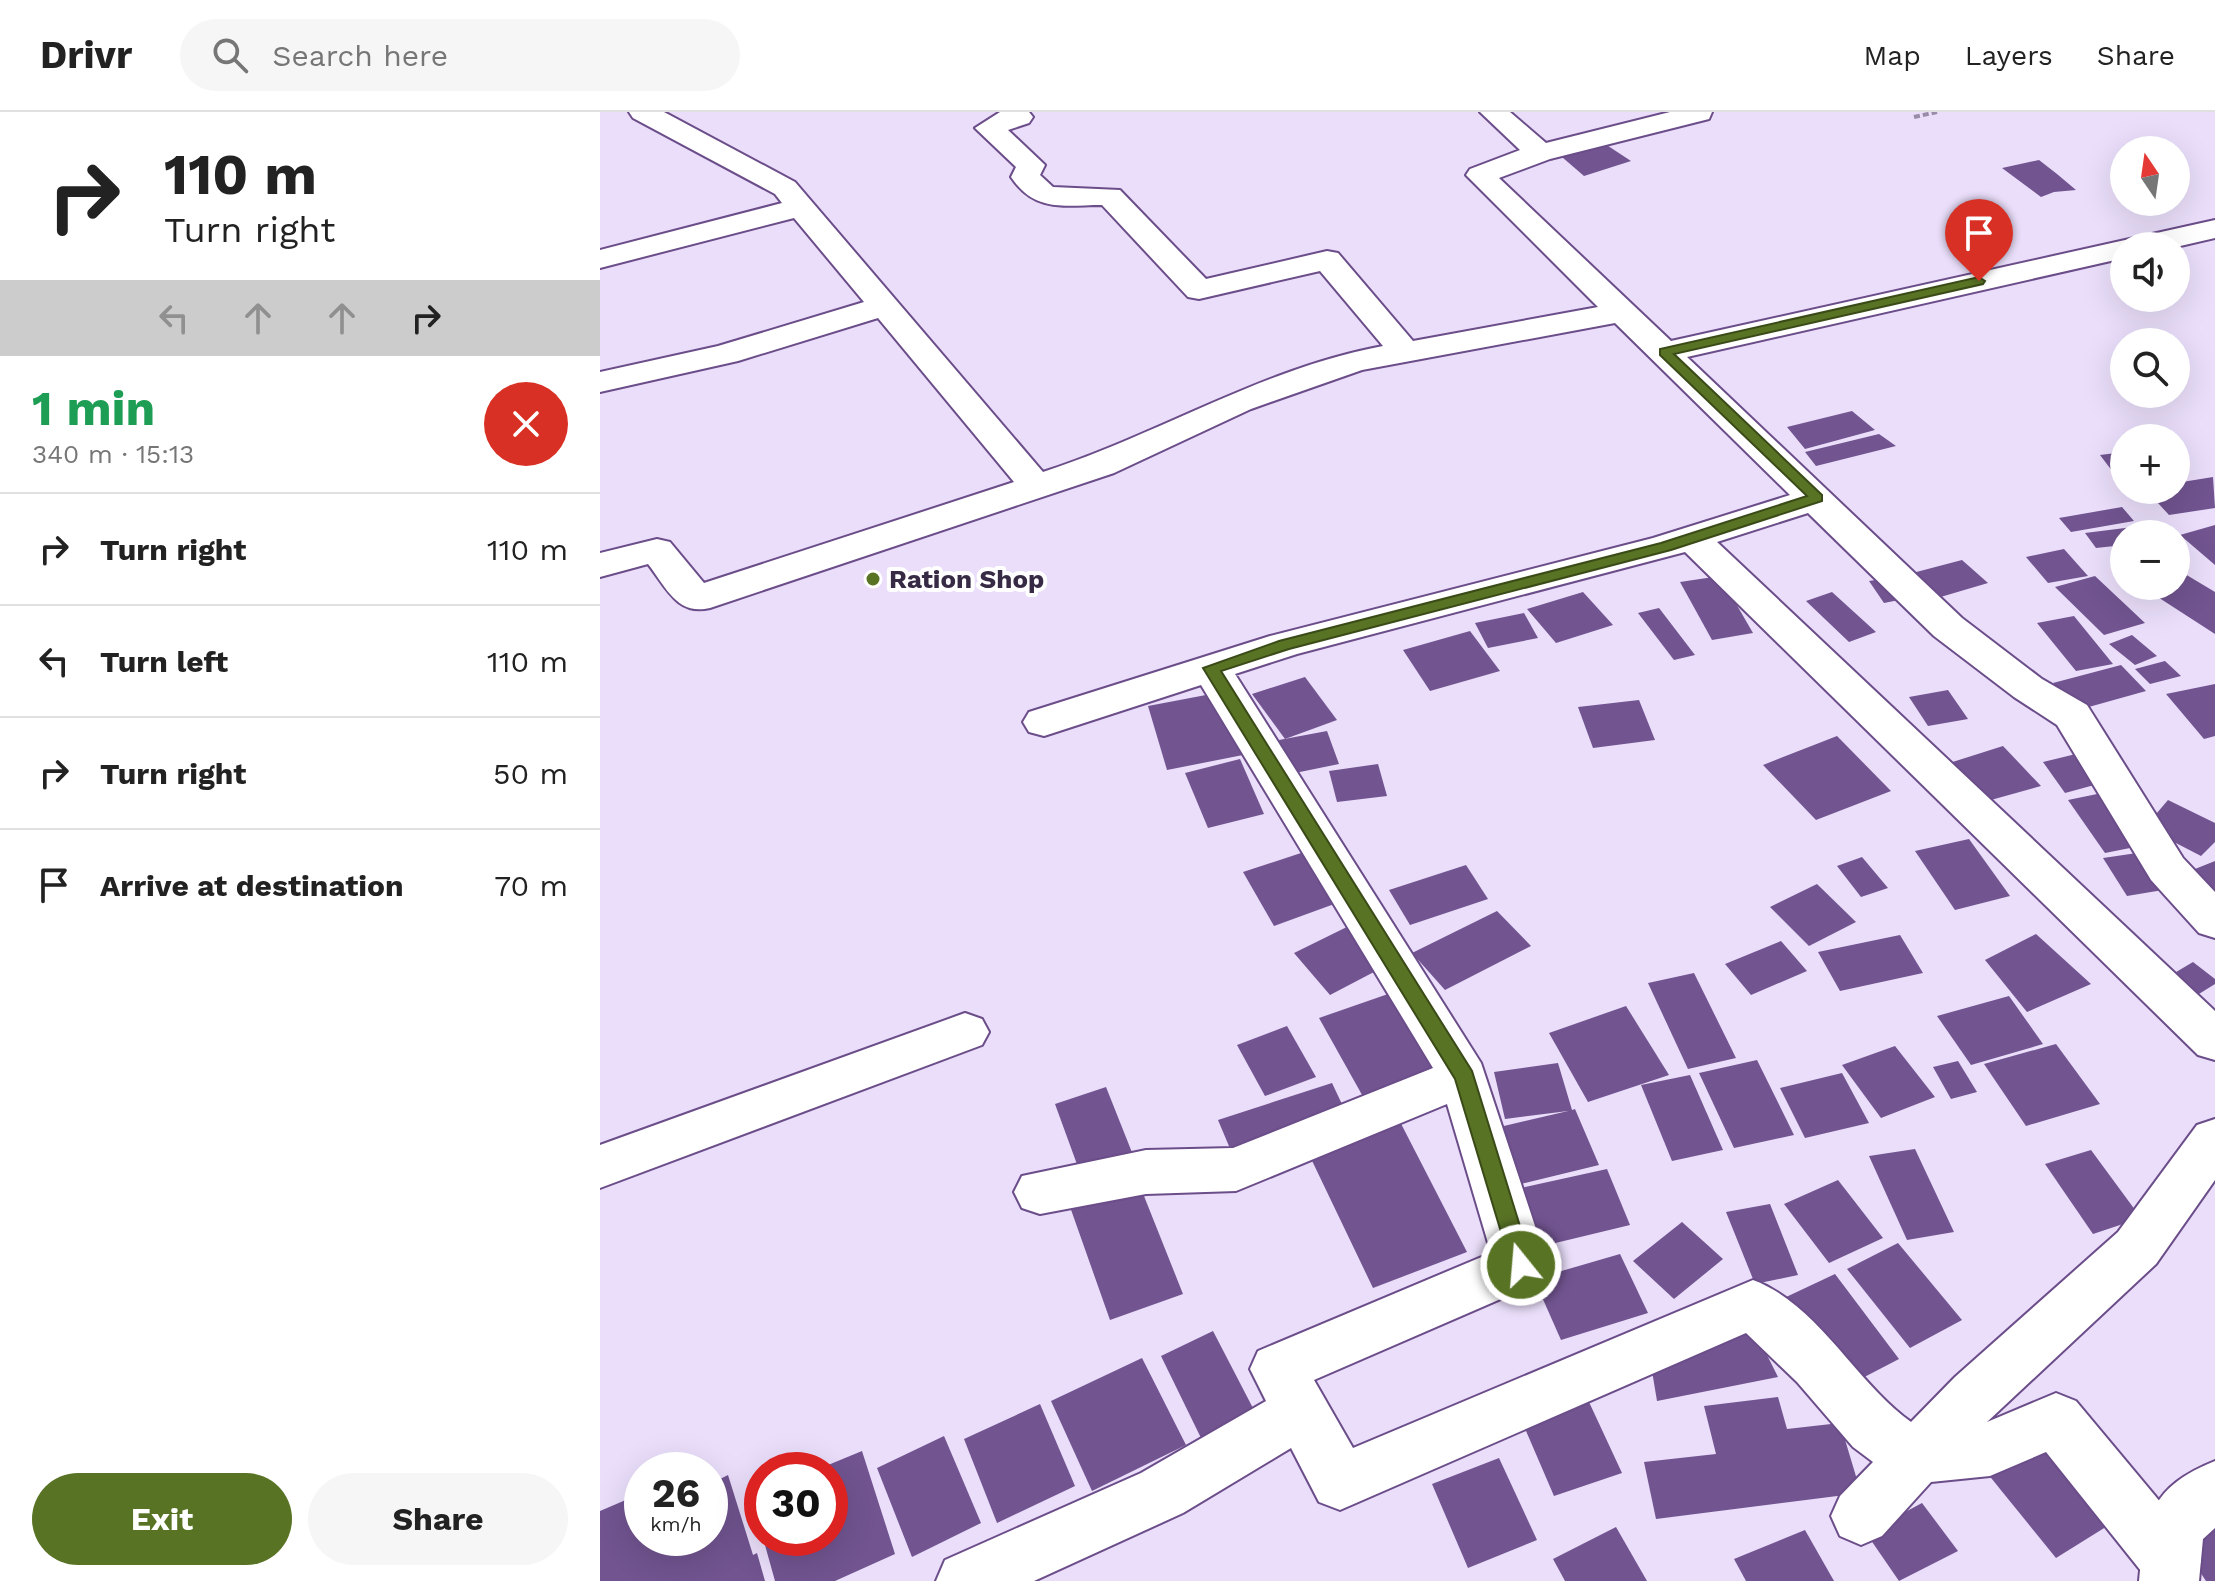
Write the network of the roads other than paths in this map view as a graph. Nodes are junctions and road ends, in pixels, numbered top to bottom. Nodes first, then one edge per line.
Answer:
1 (643, 112) edge
2 (1014, 112) edge
3 (1494, 112) edge
4 (1699, 113) edge
5 (1540, 153) junction
6 (802, 207) junction
7 (2215, 229) edge
8 (2190, 235) edge
9 (2110, 252) edge
10 (600, 259) edge
11 (885, 306) junction
12 (1623, 312) junction
13 (1664, 352) junction
14 (1406, 353) junction
15 (600, 382) edge
16 (1036, 486) junction
17 (1817, 498) junction
18 (1692, 538) junction
19 (600, 565) edge
20 (1211, 668) junction
21 (1044, 722) dead end
22 (2215, 921) edge
23 (965, 1032) dead end
24 (2215, 1041) edge
25 (1464, 1077) junction
26 (2215, 1140) edge
27 (600, 1167) edge
28 (1040, 1192) dead end
29 (1301, 1411) junction
30 (1914, 1457) junction
31 (2215, 1489) edge
32 (1861, 1516) dead end
33 (2170, 1571) edge
34 (966, 1581) edge

1 - 6 street
2 - 14 street
3 - 5 street
4 - 5 street
5 - 12 street
6 - 10 street
6 - 11 street
7 - 8 street
9 - 13 street
11 - 15 street
11 - 16 street
12 - 13 street
12 - 14 street
13 - 17 street
14 - 16 street
16 - 19 street
17 - 18 street
17 - 22 street
18 - 20 street
18 - 24 street
20 - 21 street
20 - 25 street
23 - 27 street
25 - 28 street
25 - 29 street
26 - 30 street
29 - 30 street
29 - 34 street
30 - 32 street
30 - 33 street
31 - 33 street

